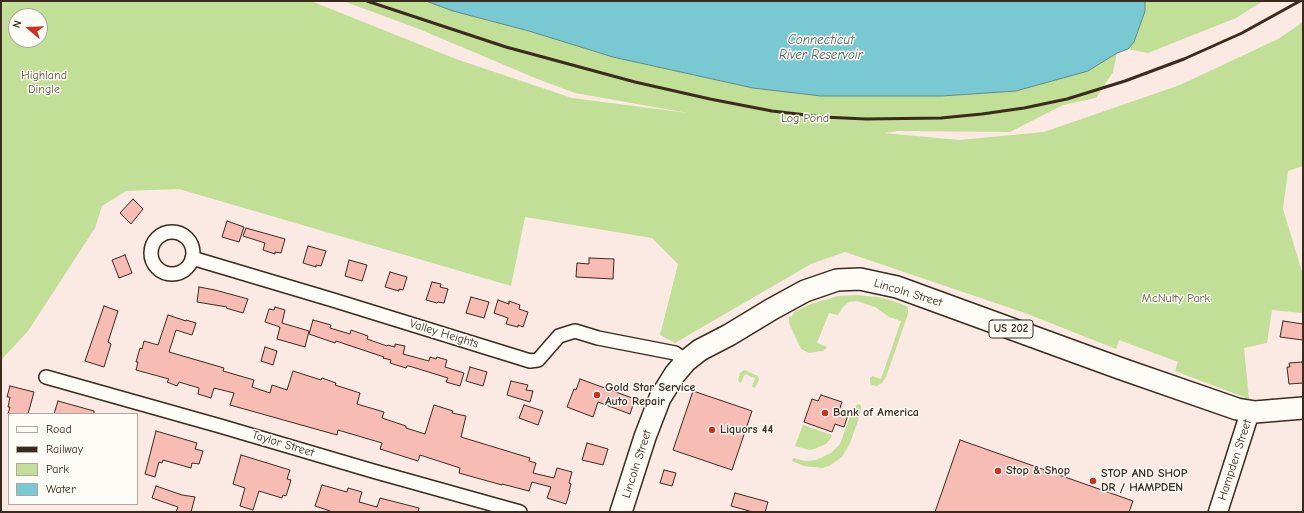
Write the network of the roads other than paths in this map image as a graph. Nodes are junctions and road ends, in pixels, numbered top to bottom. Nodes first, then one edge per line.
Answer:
1 (192, 258) dead end
2 (686, 361) junction
3 (46, 377) dead end
4 (1303, 408) edge
5 (1250, 412) junction
6 (520, 512) edge
7 (621, 512) edge
8 (1218, 512) edge

1 - 2 street, Valley Heights
2 - 5 main road, Lincoln Street / US 202
2 - 7 main road, Lincoln Street / US 202
3 - 6 street, Taylor Street
4 - 5 main road, Hampden Street / US 202
5 - 8 main road, Hampden Street

